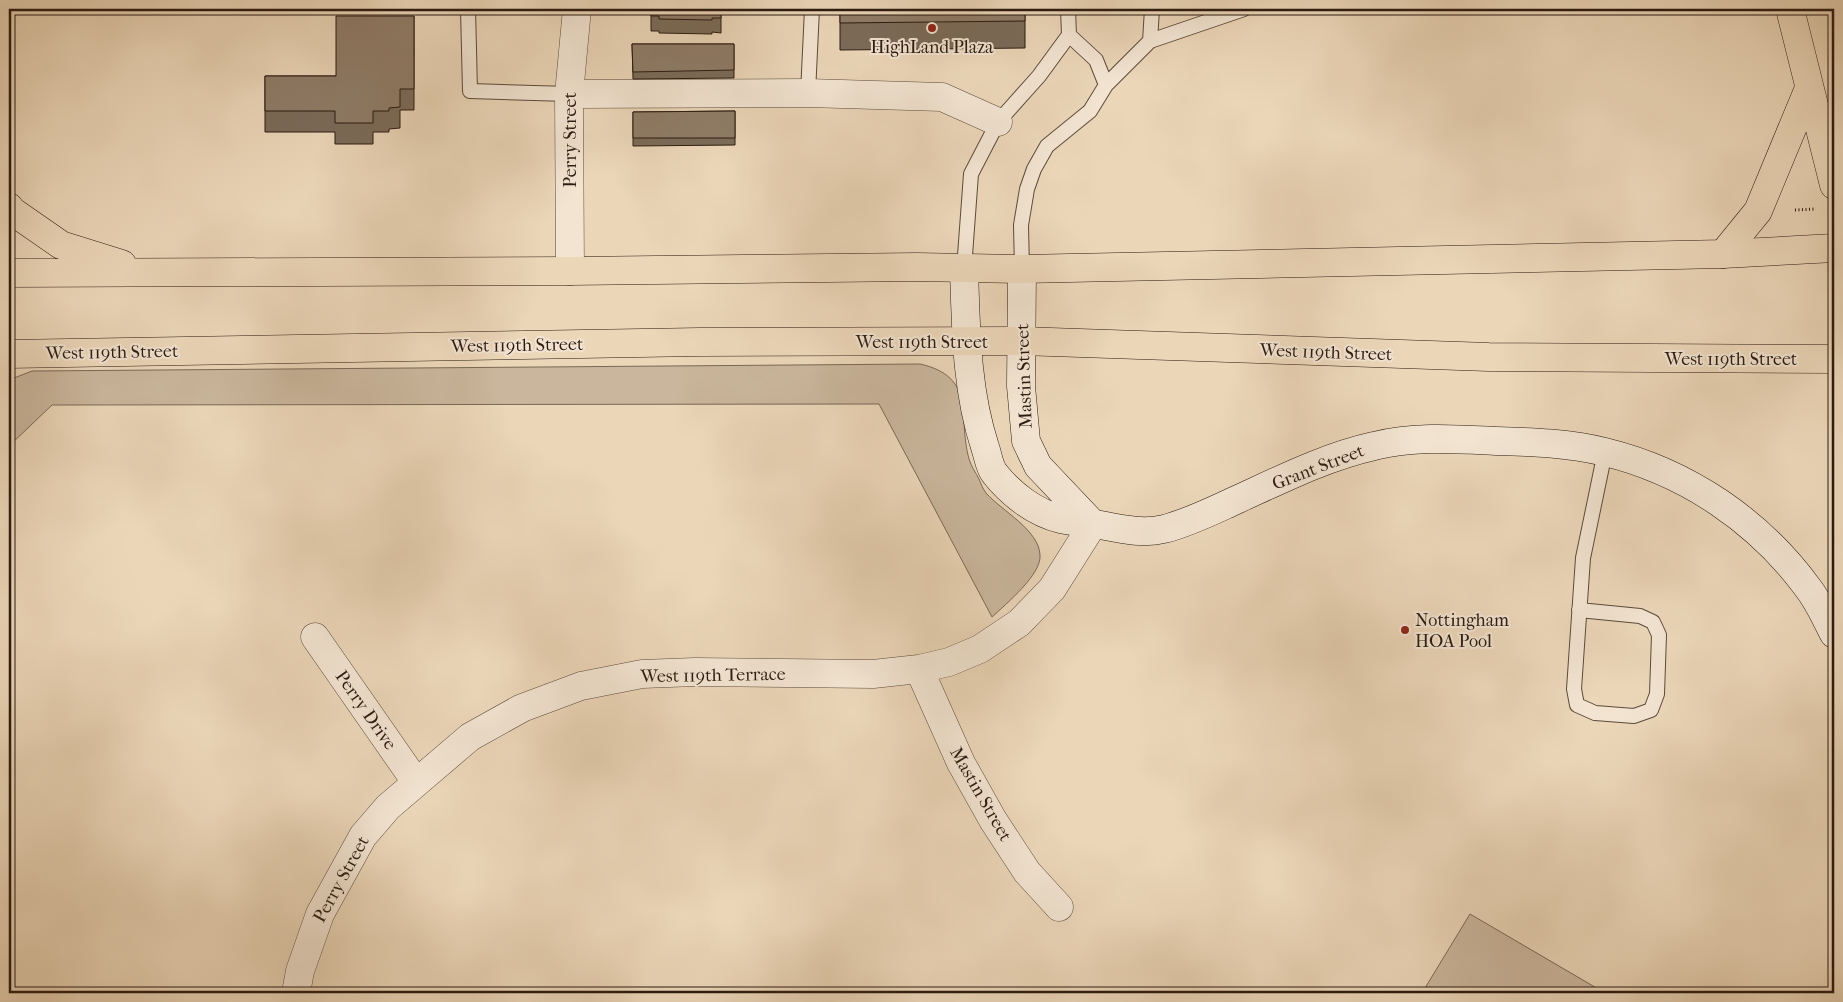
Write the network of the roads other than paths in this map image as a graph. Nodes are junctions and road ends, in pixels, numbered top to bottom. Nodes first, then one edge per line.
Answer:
1 (468, 9) edge
2 (577, 9) edge
3 (812, 9) edge
4 (1068, 9) edge
5 (1152, 9) edge
6 (1244, 9) edge
7 (1790, 9) edge
8 (1068, 35) junction
9 (1150, 41) junction
10 (1106, 85) junction
11 (1809, 88) junction
12 (808, 93) junction
13 (569, 94) junction
14 (998, 122) junction
15 (1828, 197) edge
16 (9, 207) edge
17 (1834, 248) edge
18 (1723, 254) junction
19 (964, 268) junction
20 (1022, 269) junction
21 (570, 271) junction
22 (150, 272) junction
23 (9, 273) edge
24 (1021, 341) junction
25 (966, 342) junction
26 (9, 354) edge
27 (1834, 359) edge
28 (1606, 452) junction
29 (1094, 524) junction
30 (1579, 610) junction
31 (1834, 634) edge
32 (316, 637) dead end
33 (919, 669) junction
34 (416, 782) junction
35 (1059, 907) dead end
36 (296, 993) edge

1 - 13 lane
2 - 13 street, Perry Street
3 - 12 lane
4 - 8 lane
5 - 9 lane
6 - 9 lane
7 - 11 main road
8 - 10 lane
8 - 14 lane
9 - 10 lane
10 - 20 lane
11 - 15 main road
11 - 18 main road
12 - 13 street
12 - 14 street
13 - 21 street, Perry Street
14 - 19 lane
16 - 22 main road
17 - 18 main road
18 - 20 main road
19 - 20 main road
19 - 21 main road
19 - 25 street
20 - 24 street, Mastin Street
21 - 22 main road
22 - 23 main road
24 - 25 main road, West 119th Street
24 - 27 main road, West 119th Street
24 - 29 street, Mastin Street
25 - 26 main road, West 119th Street
25 - 29 street
28 - 29 street, Grant Street
28 - 30 lane
28 - 31 street, Grant Street
29 - 33 street
30 - 30 lane
32 - 34 street, Perry Drive
33 - 34 street, West 119th Terrace
33 - 35 street, Mastin Street
34 - 36 street, Perry Street

